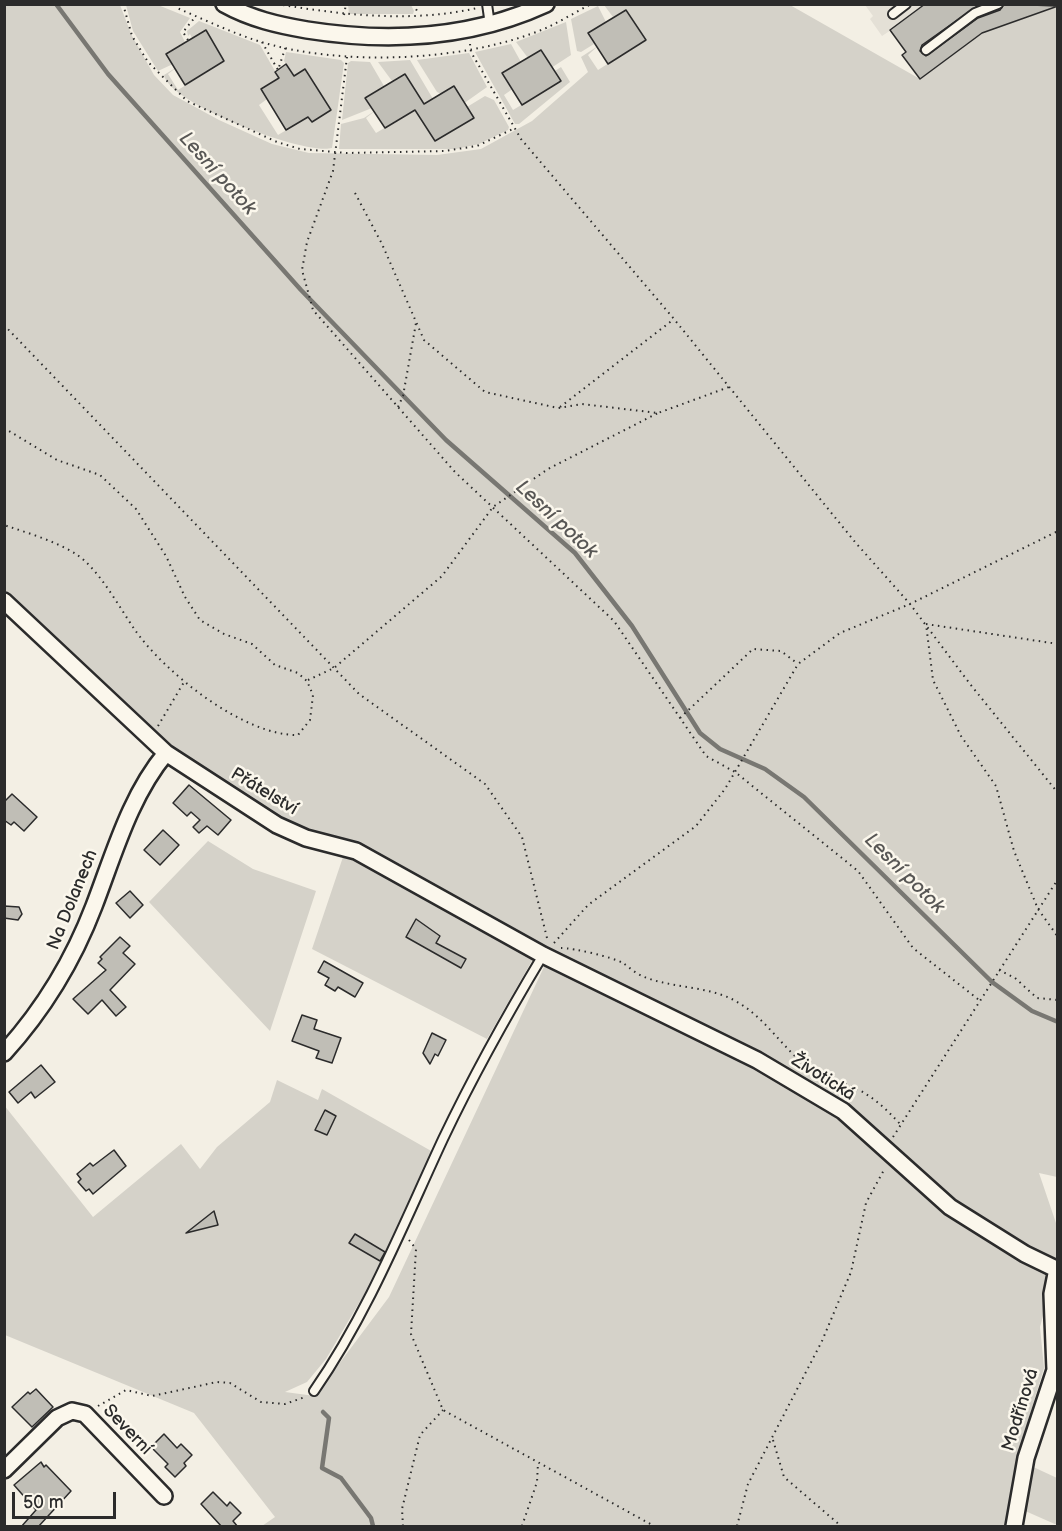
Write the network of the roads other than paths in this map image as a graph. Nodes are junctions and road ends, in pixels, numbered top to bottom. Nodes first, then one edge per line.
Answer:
1 (224, 4) edge
2 (546, 4) edge
3 (906, 4) edge
4 (970, 4) edge
5 (998, 4) edge
6 (487, 5) edge
7 (975, 13) junction
8 (893, 14) dead end
9 (490, 25) junction
10 (926, 50) dead end
11 (4, 601) edge
12 (166, 753) junction
13 (546, 951) junction
14 (4, 1053) edge
15 (1057, 1270) edge
16 (314, 1391) road end
17 (4, 1470) edge
18 (164, 1496) dead end
19 (1014, 1527) edge

1 - 9 street
2 - 9 street
3 - 8 lane
4 - 7 lane
5 - 7 lane
6 - 9 lane
7 - 10 lane
11 - 12 street, Přátelství
12 - 13 street, Přátelství
12 - 14 street, Na Dolanech
13 - 15 street, Životická
13 - 16 lane
15 - 19 street, Modřínová
17 - 18 street, Severní

